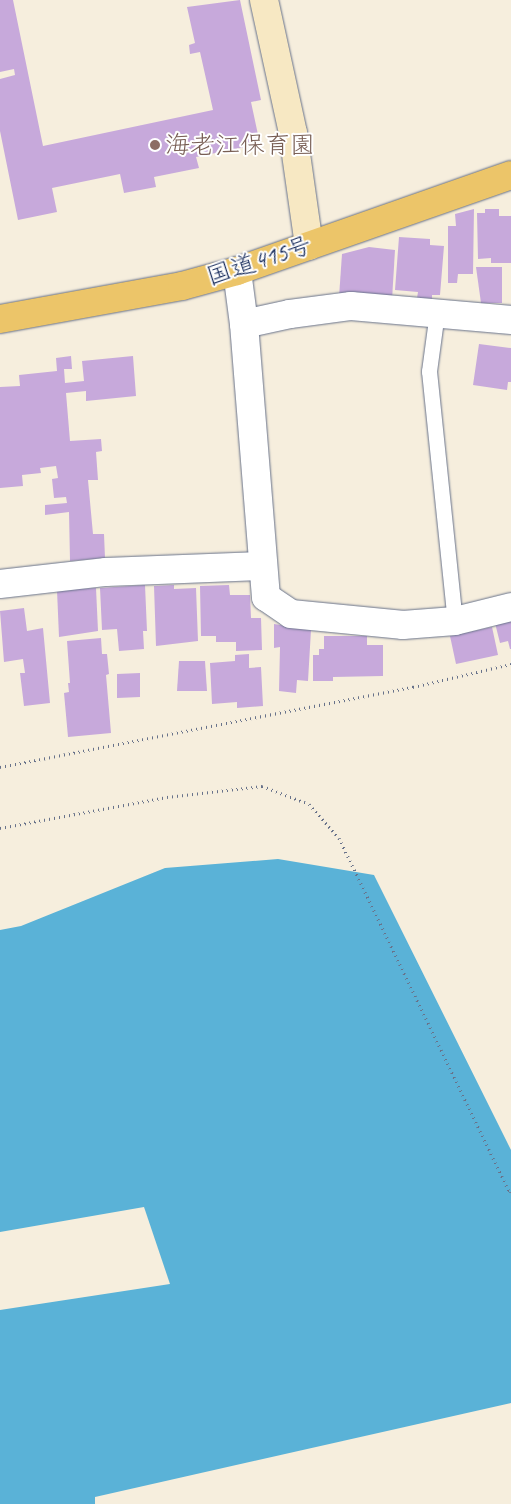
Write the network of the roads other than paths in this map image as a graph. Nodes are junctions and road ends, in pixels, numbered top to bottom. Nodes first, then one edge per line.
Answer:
1 (264, 0) edge
2 (511, 175) edge
3 (309, 246) junction
4 (237, 271) junction
5 (437, 312) junction
6 (0, 318) edge
7 (511, 320) edge
8 (244, 324) junction
9 (261, 566) junction
10 (0, 584) edge
11 (511, 607) edge
12 (456, 621) junction

1 - 3 street
2 - 3 highway, 国道415号
3 - 4 highway, 国道415号
4 - 6 highway, 国道415号
4 - 8 street
5 - 7 street
5 - 8 street
5 - 12 lane
8 - 9 street
9 - 10 street
9 - 12 street
11 - 12 street

